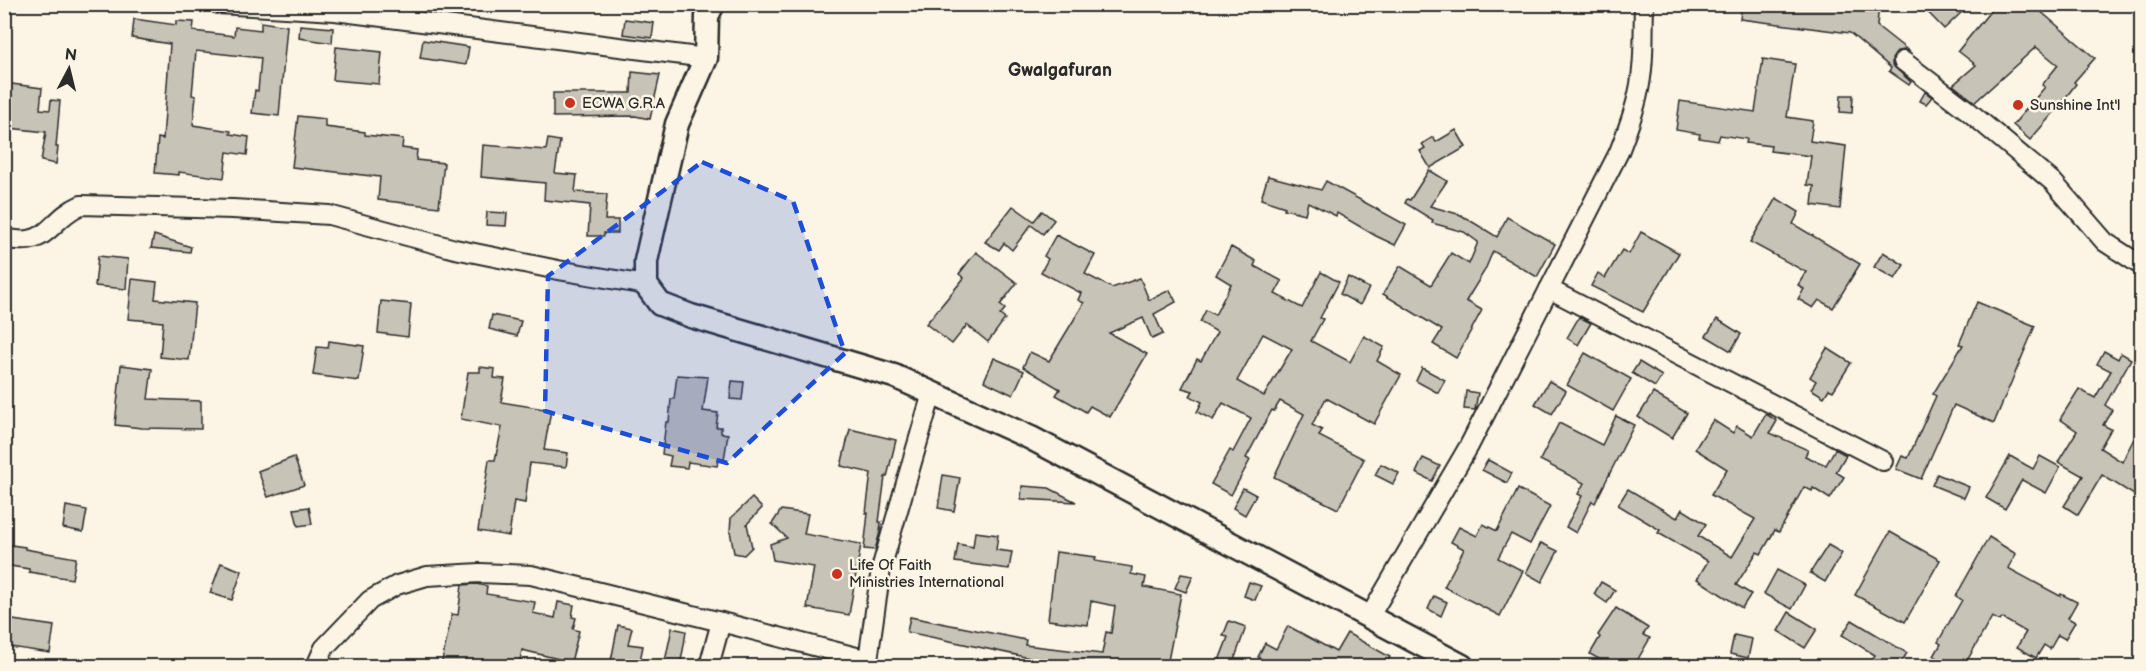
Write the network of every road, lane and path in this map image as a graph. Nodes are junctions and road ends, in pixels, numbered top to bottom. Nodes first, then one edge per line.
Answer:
1 (218, 4) edge
2 (712, 4) edge
3 (1644, 4) edge
4 (706, 58) junction
5 (1903, 61) dead end
6 (4, 238) edge
7 (2142, 266) edge
8 (646, 285) junction
9 (1549, 289) junction
10 (932, 393) junction
11 (1883, 461) dead end
12 (1370, 616) junction
13 (721, 622) junction
14 (867, 663) edge
15 (316, 666) edge
16 (709, 666) edge
17 (1462, 666) edge

1 - 4 street
2 - 4 street
3 - 9 street
4 - 8 street
5 - 7 street
6 - 8 street
8 - 10 street
9 - 11 street
9 - 12 street
10 - 12 street
10 - 14 street
12 - 17 street
13 - 14 street
13 - 15 street
13 - 16 street

